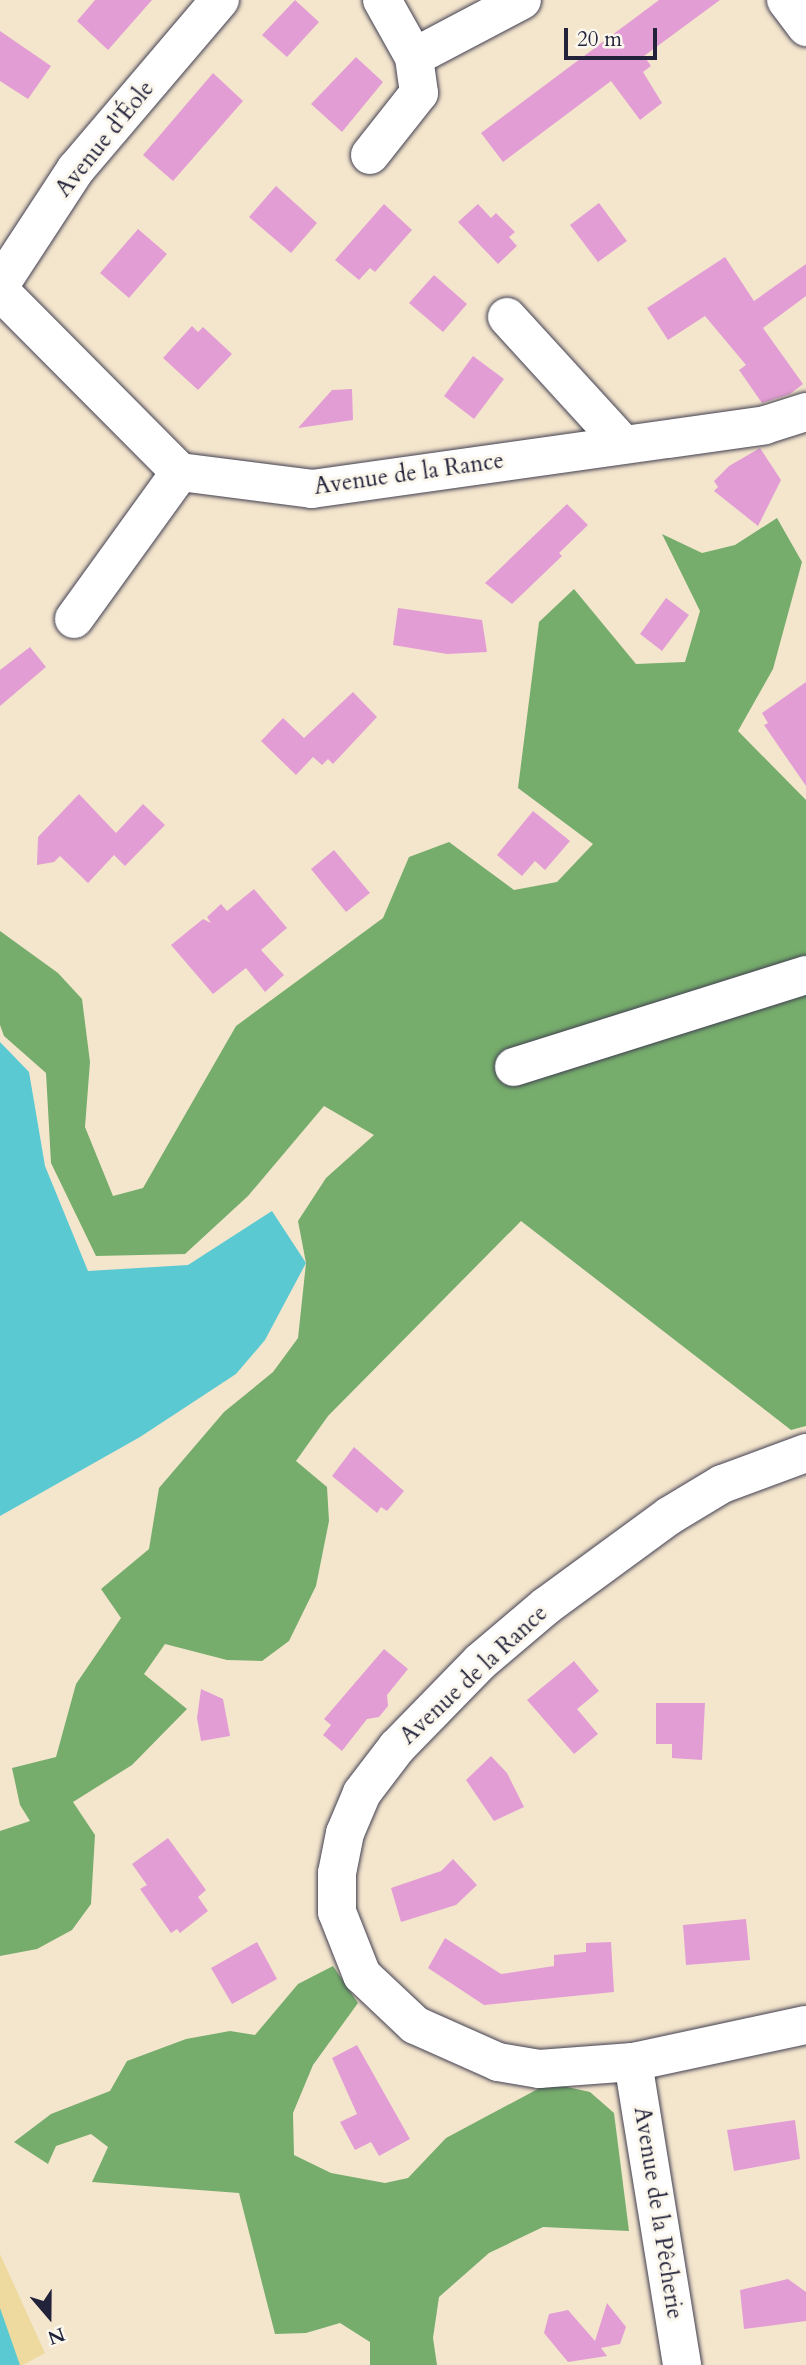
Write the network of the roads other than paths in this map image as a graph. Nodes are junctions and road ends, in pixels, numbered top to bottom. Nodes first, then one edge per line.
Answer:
1 (220, 0) edge
2 (382, 0) edge
3 (522, 0) edge
4 (786, 0) edge
5 (806, 27) edge
6 (414, 57) junction
7 (370, 155) dead end
8 (0, 285) edge
9 (0, 291) edge
10 (507, 317) dead end
11 (806, 412) edge
12 (622, 443) junction
13 (180, 472) junction
14 (74, 619) dead end
15 (806, 975) edge
16 (514, 1067) dead end
17 (806, 1453) edge
18 (806, 2025) edge
19 (634, 2062) junction
20 (682, 2365) edge

1 - 8 street, Avenue d'Éole
2 - 6 street
3 - 6 street
4 - 5 street
6 - 7 street
9 - 13 street
10 - 12 street
11 - 12 street, Avenue de la Rance
12 - 13 street, Avenue de la Rance
13 - 14 street
15 - 16 street
17 - 19 street, Avenue de la Rance
18 - 19 street, Avenue de la Rance
19 - 20 street, Avenue de la Pêcherie

